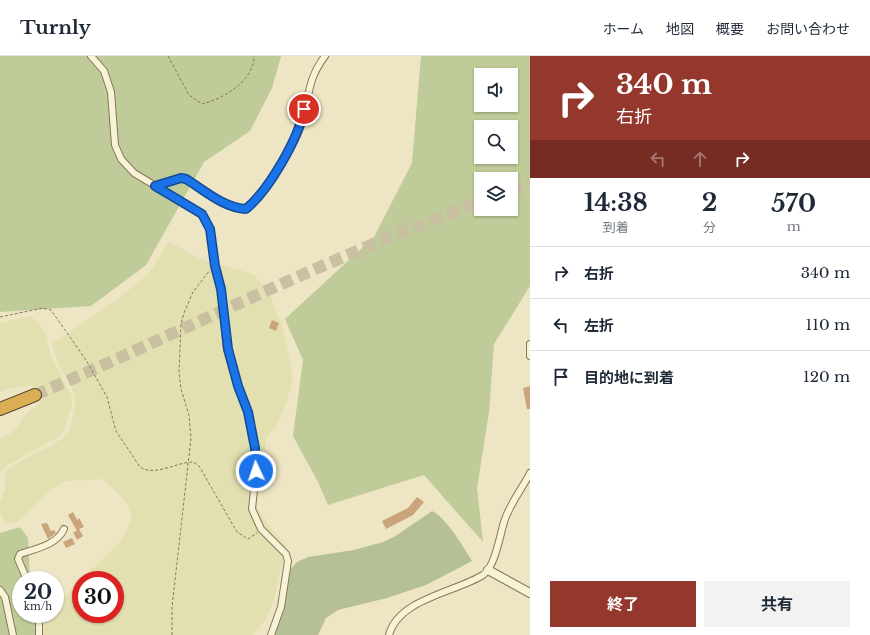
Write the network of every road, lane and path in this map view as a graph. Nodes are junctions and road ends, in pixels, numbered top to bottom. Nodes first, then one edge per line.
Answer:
1 (91, 56) edge
2 (168, 56) edge
3 (254, 56) edge
4 (324, 56) edge
5 (155, 186) junction
6 (215, 266) junction
7 (0, 317) edge
8 (530, 344) edge
9 (530, 356) edge
10 (35, 395) tunnel mouth
11 (0, 409) edge
12 (188, 462) junction
13 (530, 474) edge
14 (64, 529) dead end
15 (261, 529) junction
16 (488, 570) junction
17 (23, 571) edge
18 (0, 590) edge
19 (530, 594) edge
20 (39, 623) edge
21 (13, 635) edge
22 (39, 635) edge
23 (172, 635) edge
24 (271, 635) edge
25 (389, 635) edge

1 - 5 street
2 - 3 path
4 - 5 street
5 - 6 street
6 - 12 path
6 - 15 street
7 - 12 path
8 - 9 street
10 - 11 highway
12 - 15 path
12 - 23 path
13 - 16 street
14 - 17 street
15 - 24 street
16 - 19 street
16 - 25 street
18 - 21 street
20 - 22 street

